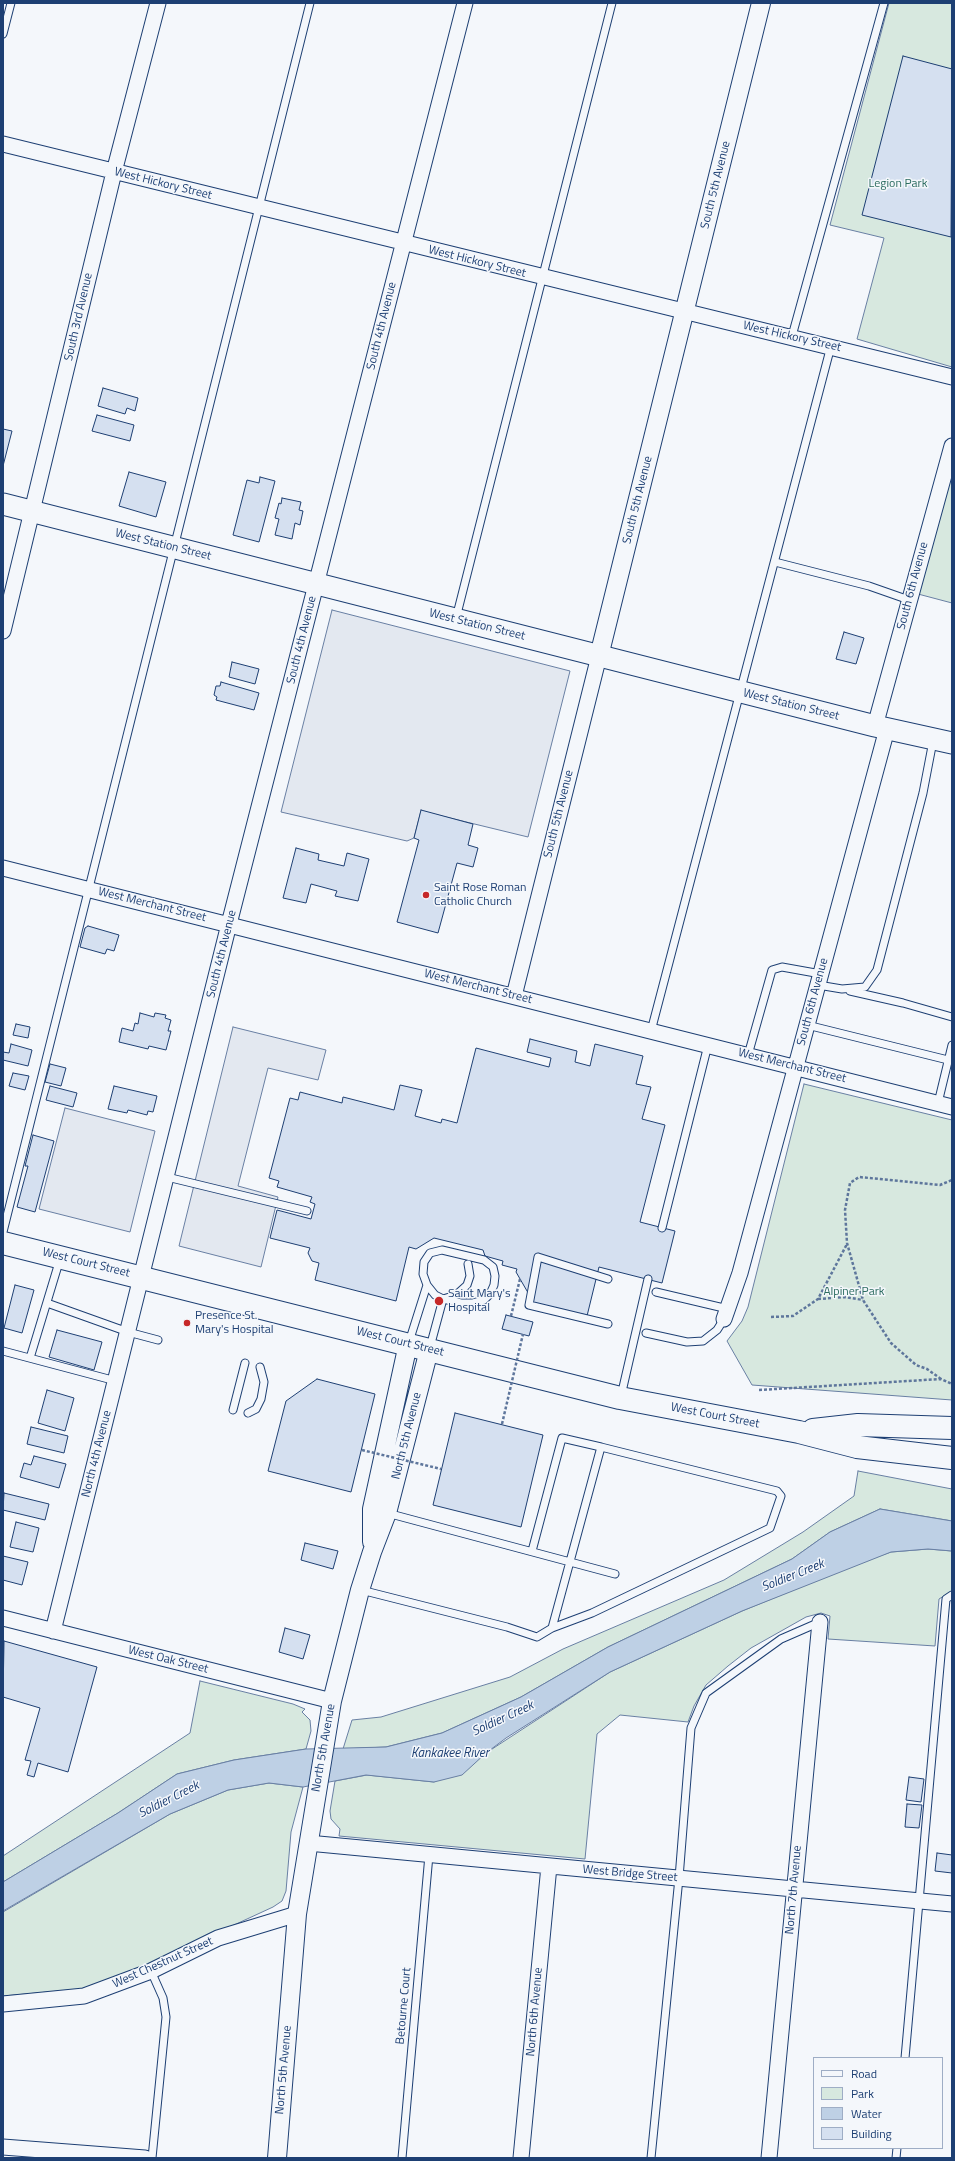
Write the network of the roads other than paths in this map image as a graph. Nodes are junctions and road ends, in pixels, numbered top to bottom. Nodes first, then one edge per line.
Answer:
1 (11, 3) edge
2 (158, 3) edge
3 (310, 3) edge
4 (465, 3) edge
5 (612, 3) edge
6 (761, 3) edge
7 (884, 3) edge
8 (3, 34) edge
9 (3, 144) edge
10 (114, 172) junction
11 (259, 208) junction
12 (403, 244) junction
13 (542, 278) junction
14 (684, 312) junction
15 (792, 336) junction
16 (831, 346) junction
17 (952, 377) edge
18 (952, 446) edge
19 (3, 504) edge
20 (33, 512) junction
21 (174, 548) junction
22 (775, 562) junction
23 (316, 584) junction
24 (910, 600) junction
25 (456, 620) junction
26 (3, 631) edge
27 (599, 656) junction
28 (741, 693) junction
29 (881, 728) junction
30 (943, 741) edge
31 (3, 868) edge
32 (89, 889) junction
33 (229, 924) junction
34 (819, 979) junction
35 (842, 989) junction
36 (514, 996) junction
37 (952, 1017) edge
38 (807, 1025) junction
39 (651, 1031) junction
40 (708, 1045) junction
41 (952, 1045) edge
42 (748, 1055) junction
43 (948, 1060) junction
44 (796, 1067) junction
45 (945, 1105) edge
46 (167, 1177) junction
47 (307, 1211) dead end
48 (662, 1228) dead end
49 (3, 1232) edge
50 (3, 1243) edge
51 (61, 1257) junction
52 (468, 1264) dead end
53 (142, 1277) junction
54 (608, 1279) dead end
55 (648, 1279) dead end
56 (427, 1285) junction
57 (656, 1292) dead end
58 (443, 1299) junction
59 (47, 1303) junction
60 (726, 1314) junction
61 (608, 1324) dead end
62 (128, 1332) junction
63 (646, 1332) dead end
64 (158, 1340) dead end
65 (408, 1344) junction
66 (429, 1350) junction
67 (3, 1351) edge
68 (30, 1358) junction
69 (245, 1364) dead end
70 (260, 1368) dead end
71 (116, 1381) junction
72 (620, 1398) junction
73 (232, 1410) dead end
74 (248, 1413) dead end
75 (952, 1428) edge
76 (799, 1432) junction
77 (601, 1447) junction
78 (952, 1458) edge
79 (387, 1513) junction
80 (532, 1551) junction
81 (372, 1552) junction
82 (569, 1560) junction
83 (616, 1574) dead end
84 (360, 1590) junction
85 (952, 1595) edge
86 (3, 1618) edge
87 (820, 1622) joint
88 (552, 1628) junction
89 (53, 1631) junction
90 (332, 1701) junction
91 (308, 1843) junction
92 (429, 1855) junction
93 (549, 1866) junction
94 (679, 1878) junction
95 (794, 1889) junction
96 (920, 1901) junction
97 (952, 1904) edge
98 (297, 1914) junction
99 (151, 1971) junction
100 (3, 2004) edge
101 (905, 2057) edge
102 (3, 2147) edge
103 (32, 2154) edge
104 (145, 2158) edge
105 (152, 2158) edge
106 (277, 2158) edge
107 (402, 2158) edge
108 (521, 2158) edge
109 (650, 2158) edge
110 (769, 2158) edge

1 - 8 lane
2 - 10 street, South 3rd Avenue
3 - 11 lane
4 - 12 street, South 4th Avenue
5 - 13 lane
6 - 14 street, South 5th Avenue
7 - 15 lane
9 - 10 street, West Hickory Street
10 - 11 street, West Hickory Street
10 - 20 street, South 3rd Avenue
11 - 12 street, West Hickory Street
11 - 21 lane
12 - 13 street, West Hickory Street
12 - 23 street, South 4th Avenue
13 - 14 street, West Hickory Street
13 - 25 lane
14 - 15 street, West Hickory Street
14 - 27 street, South 5th Avenue
15 - 16 street, West Hickory Street
16 - 17 street, West Hickory Street
16 - 22 lane
18 - 24 street, South 6th Avenue
19 - 20 main road, West Station Street
20 - 21 main road, West Station Street
20 - 26 street, South 3rd Avenue
21 - 23 main road, West Station Street
21 - 32 lane
22 - 24 lane
22 - 28 lane
23 - 25 main road, West Station Street
23 - 33 street, South 4th Avenue
24 - 29 street, South 6th Avenue
25 - 27 main road, West Station Street
27 - 28 main road, West Station Street
27 - 36 street, South 5th Avenue
28 - 29 main road, West Station Street
28 - 39 lane
29 - 30 main road, West Station Street
29 - 34 street, South 6th Avenue
30 - 35 lane
31 - 32 street, West Merchant Street
32 - 33 street, West Merchant Street
32 - 49 lane
33 - 36 street, West Merchant Street
33 - 46 street, South 4th Avenue
34 - 35 lane
34 - 38 street, South 6th Avenue
34 - 42 lane
35 - 37 lane
36 - 39 street, West Merchant Street
38 - 43 lane
38 - 44 street, South 6th Avenue
39 - 40 street, West Merchant Street
40 - 42 street, West Merchant Street
40 - 48 lane
41 - 43 lane
42 - 44 street, West Merchant Street
43 - 45 lane
44 - 45 street, West Merchant Street
44 - 60 street, South 6th Avenue
46 - 47 lane
46 - 53 street, South 4th Avenue
50 - 51 main road, West Court Street
51 - 53 main road, West Court Street
51 - 59 lane
52 - 58 lane
53 - 62 street, North 4th Avenue
53 - 65 main road, West Court Street
54 - 61 lane
55 - 72 lane
56 - 58 lane
56 - 58 lane
56 - 65 lane
57 - 60 lane
58 - 66 lane
59 - 62 lane
59 - 68 lane
60 - 63 lane
62 - 64 lane
62 - 71 street, North 4th Avenue
65 - 66 main road, West Court Street
65 - 81 street
66 - 72 main road, West Court Street
66 - 79 street, North 5th Avenue
67 - 68 lane
68 - 71 lane
69 - 73 lane
70 - 74 lane
71 - 89 street, North 4th Avenue
72 - 76 main road, West Court Street
75 - 76 main road, West Court Street
76 - 78 main road, West Court Street
77 - 80 lane
77 - 82 lane
77 - 88 lane
79 - 80 lane
79 - 81 street, North 5th Avenue
80 - 82 lane
81 - 84 street, North 5th Avenue
82 - 83 lane
82 - 88 lane
84 - 88 lane
84 - 90 street, North 5th Avenue
85 - 96 lane
86 - 89 street, West Oak Street
87 - 94 lane
87 - 95 street, North 7th Avenue
89 - 90 street, West Oak Street
90 - 91 street, North 5th Avenue
91 - 92 street, West Bridge Street
91 - 98 street, North 5th Avenue
92 - 93 street, West Bridge Street
92 - 107 lane, Betourne Court
93 - 94 street, West Bridge Street
93 - 108 street, North 6th Avenue
94 - 95 street, West Bridge Street
94 - 109 lane
95 - 96 street, West Bridge Street
95 - 110 street, North 7th Avenue
96 - 97 street, West Bridge Street
96 - 101 lane
98 - 99 street, West Chestnut Street
98 - 106 street, North 5th Avenue
99 - 100 street, West Chestnut Street
99 - 105 lane
102 - 103 street
103 - 104 street

